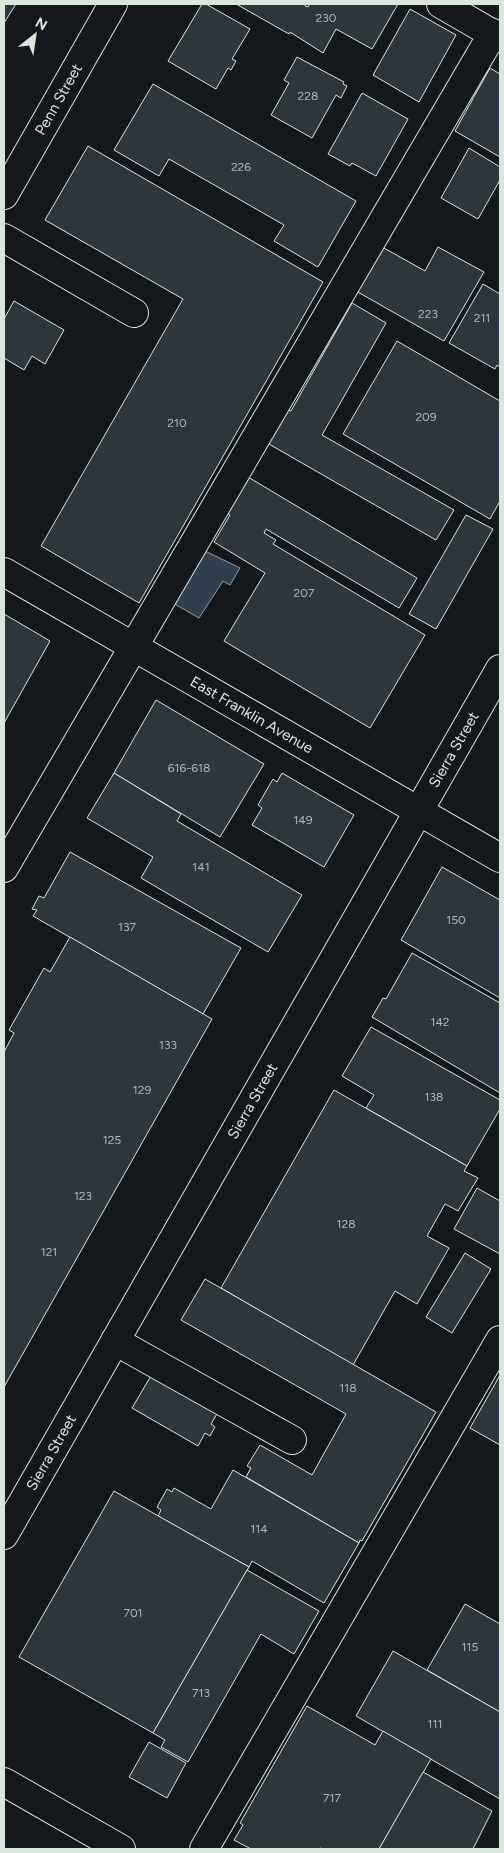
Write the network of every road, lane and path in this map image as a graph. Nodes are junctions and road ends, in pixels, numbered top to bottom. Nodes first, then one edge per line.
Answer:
1 (114, 4) edge
2 (441, 4) edge
3 (496, 36) edge
4 (4, 195) edge
5 (4, 238) edge
6 (134, 313) dead end
7 (4, 572) edge
8 (134, 646) junction
9 (500, 668) edge
10 (419, 811) junction
11 (500, 858) edge
12 (4, 868) edge
13 (500, 1340) edge
14 (115, 1341) junction
15 (292, 1440) dead end
16 (4, 1535) edge
17 (4, 1782) edge
18 (121, 1849) edge
19 (204, 1849) edge

1 - 4 street, Penn Street
2 - 3 street
3 - 8 street
5 - 6 street
7 - 8 street, East Franklin Avenue
8 - 10 street, East Franklin Avenue
8 - 12 street
9 - 10 street, Sierra Street
10 - 11 street, East Franklin Avenue
10 - 14 street, Sierra Street
13 - 19 street
14 - 15 street
14 - 16 street, Sierra Street
17 - 18 street

